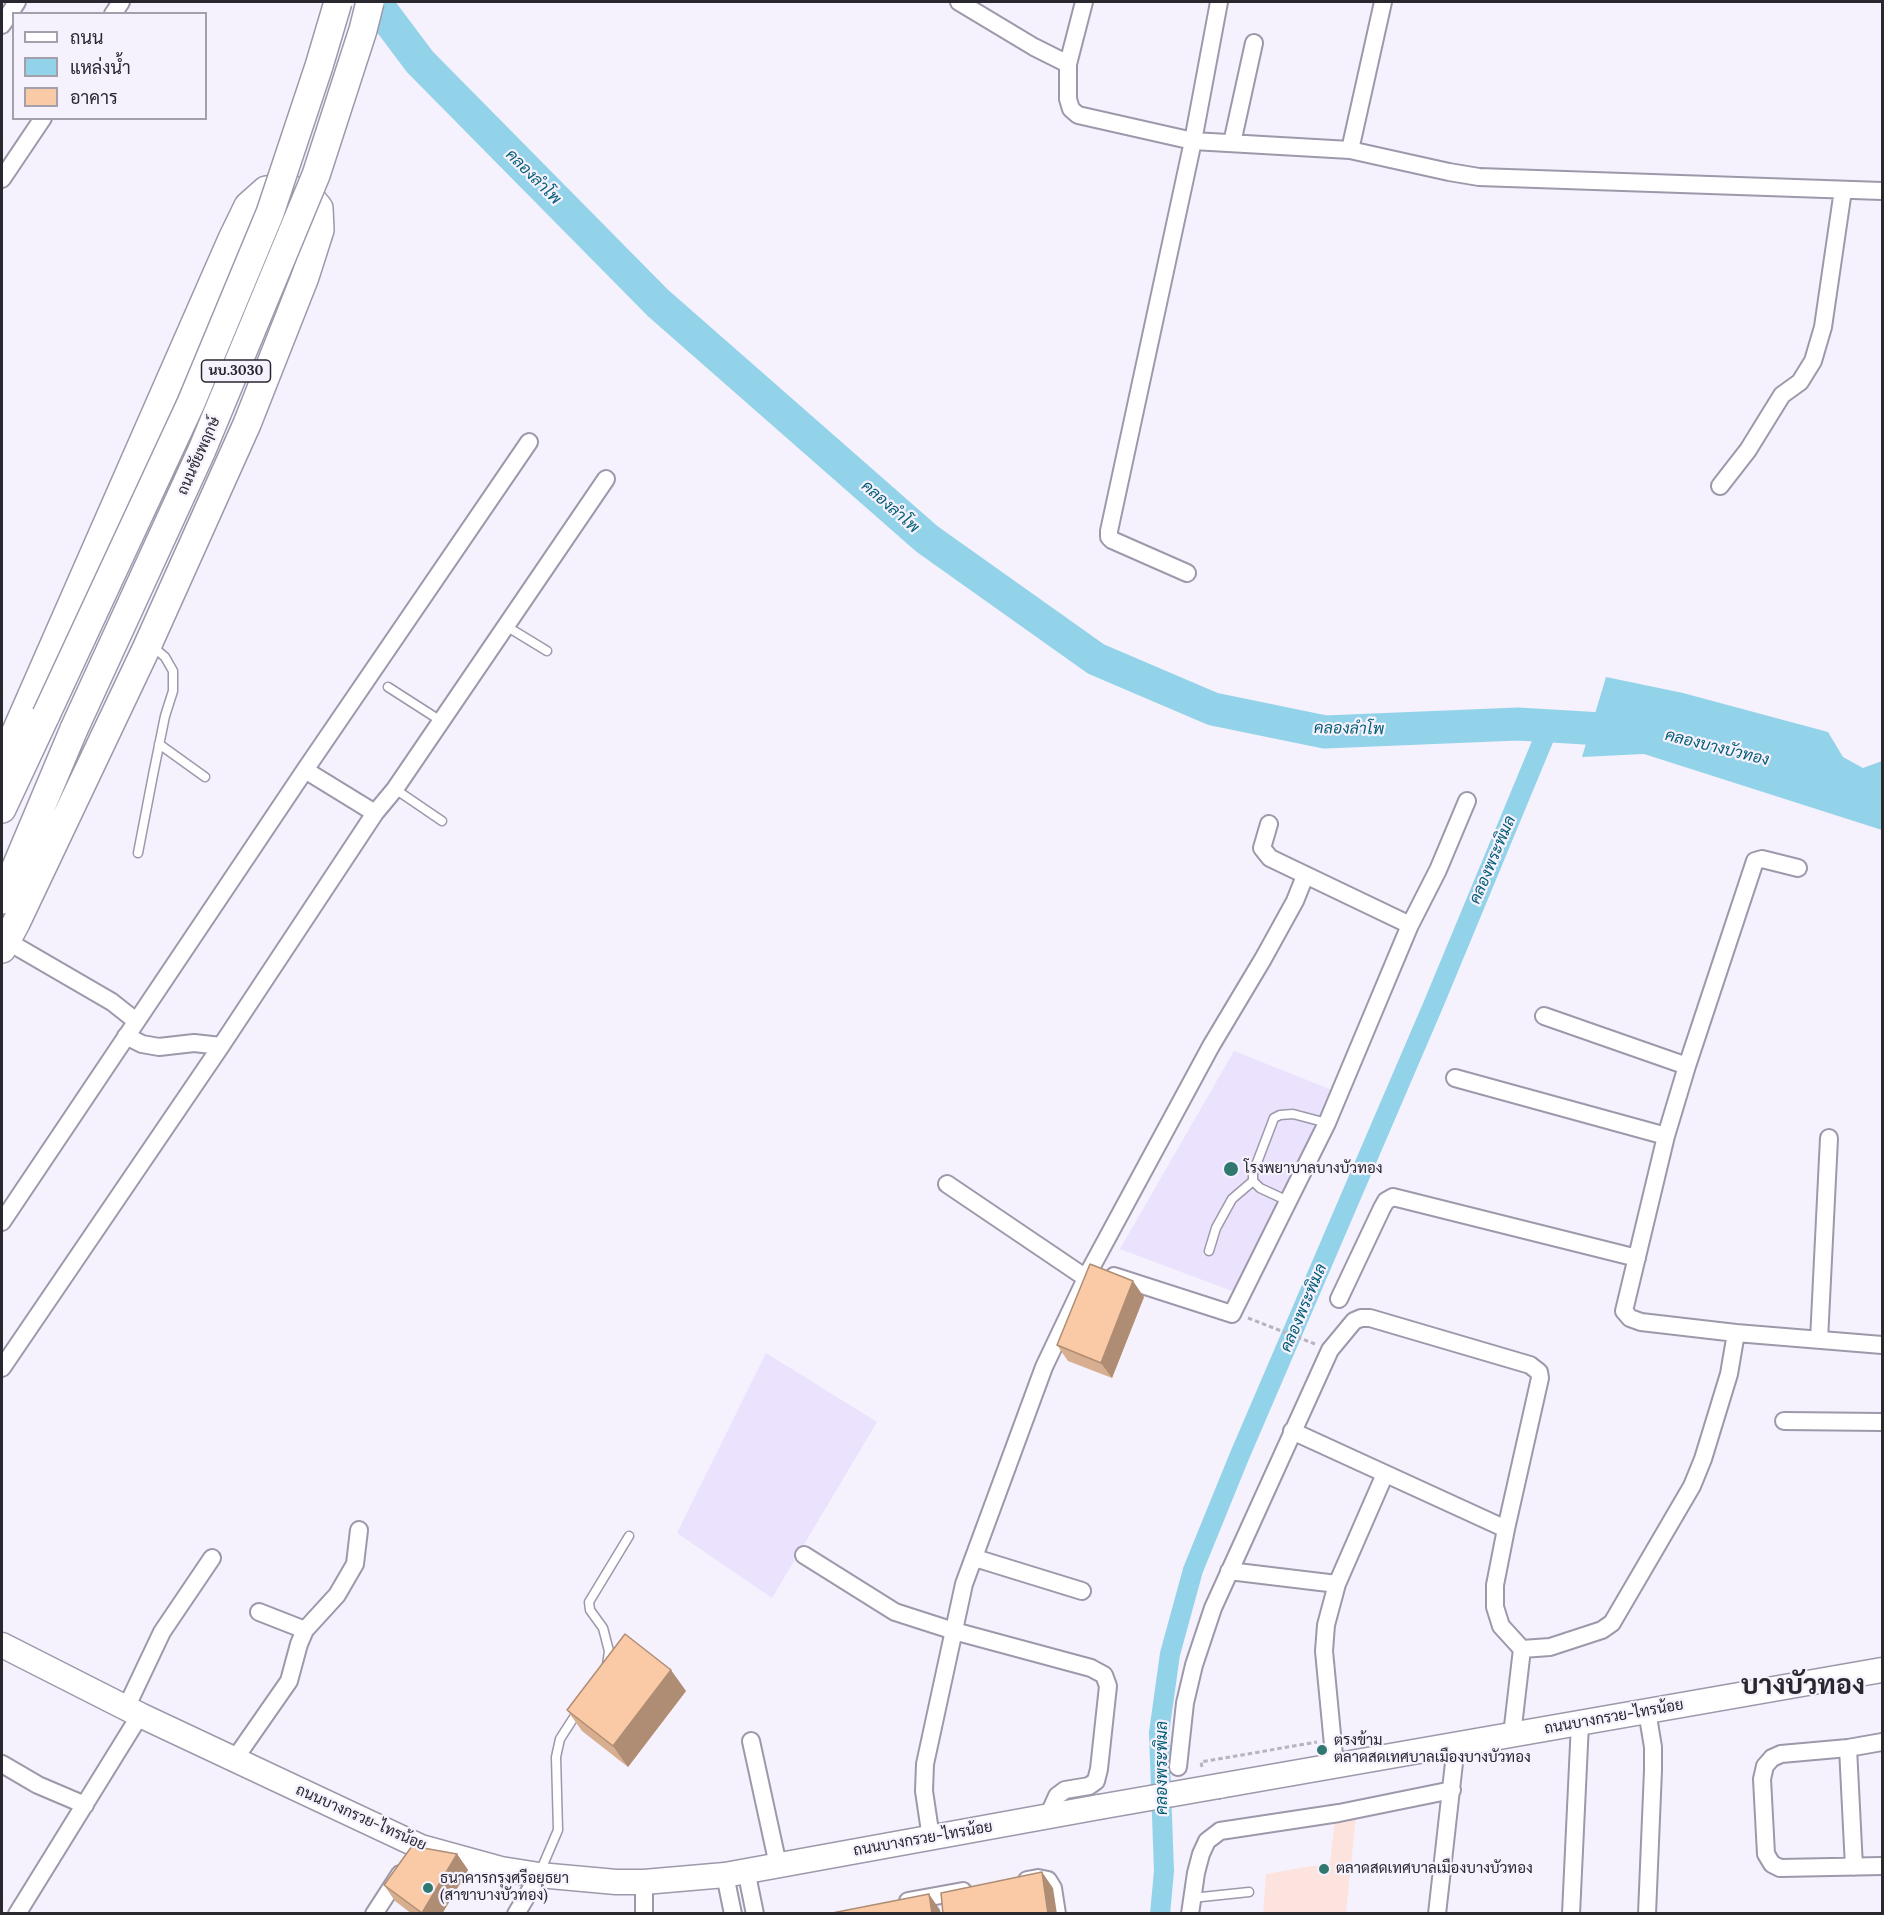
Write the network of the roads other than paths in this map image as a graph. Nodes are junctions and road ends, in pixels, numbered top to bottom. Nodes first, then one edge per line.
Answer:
1 (17, 2) edge
2 (338, 2) edge
3 (370, 2) edge
4 (959, 2) edge
5 (1084, 2) edge
6 (1219, 2) edge
7 (1383, 2) edge
8 (2, 25) edge
9 (1254, 44) dead end
10 (1068, 64) junction
11 (41, 120) edge
12 (1193, 141) junction
13 (1232, 143) junction
14 (1350, 150) junction
15 (2, 179) edge
16 (1843, 190) junction
17 (1882, 191) edge
18 (529, 442) dead end
19 (606, 479) dead end
20 (1720, 486) dead end
21 (1187, 573) dead end
22 (506, 626) junction
23 (148, 643) junction
24 (547, 651) dead end
25 (388, 687) dead end
26 (441, 721) junction
27 (159, 744) junction
28 (2, 763) edge
29 (305, 770) junction
30 (205, 777) dead end
31 (395, 789) junction
32 (1467, 801) dead end
33 (2, 809) edge
34 (375, 813) junction
35 (442, 821) dead end
36 (1269, 824) dead end
37 (138, 853) dead end
38 (1798, 868) dead end
39 (1305, 876) junction
40 (2, 900) edge
41 (1410, 925) junction
42 (4, 945) edge
43 (1544, 1016) dead end
44 (136, 1021) junction
45 (126, 1036) junction
46 (221, 1046) junction
47 (1687, 1066) junction
48 (1455, 1078) dead end
49 (1327, 1123) junction
50 (1666, 1136) junction
51 (1829, 1138) dead end
52 (1253, 1181) junction
53 (947, 1184) dead end
54 (1288, 1201) junction
55 (2, 1222) edge
56 (1209, 1251) dead end
57 (1636, 1258) junction
58 (1088, 1273) junction
59 (1339, 1299) dead end
60 (1736, 1333) junction
61 (1819, 1340) junction
62 (1882, 1345) edge
63 (2, 1368) edge
64 (1784, 1421) dead end
65 (1882, 1422) edge
66 (1292, 1431) junction
67 (1385, 1474) junction
68 (1506, 1528) junction
69 (359, 1530) dead end
70 (629, 1536) dead end
71 (804, 1555) dead end
72 (212, 1558) dead end
73 (975, 1558) junction
74 (1229, 1571) junction
75 (1337, 1584) junction
76 (1082, 1591) dead end
77 (259, 1612) dead end
78 (305, 1630) junction
79 (954, 1631) junction
80 (2, 1645) edge
81 (1522, 1649) junction
82 (1882, 1670) edge
83 (604, 1672) edge
84 (585, 1701) edge
85 (1647, 1711) junction
86 (133, 1712) junction
87 (1580, 1723) junction
88 (1512, 1735) junction
89 (752, 1741) dead end
90 (1882, 1742) edge
91 (1456, 1744) junction
92 (1848, 1748) junction
93 (234, 1760) junction
94 (2, 1764) edge
95 (1335, 1766) junction
96 (1178, 1767) dead end
97 (1452, 1790) junction
98 (85, 1805) junction
99 (1048, 1816) junction
100 (931, 1838) junction
101 (414, 1856) junction
102 (778, 1865) junction
103 (1882, 1866) edge
104 (1854, 1867) junction
105 (736, 1873) junction
106 (539, 1875) junction
107 (644, 1882) junction
108 (1016, 1882) edge
109 (982, 1888) edge
110 (1249, 1892) dead end
111 (893, 1904) edge
112 (1191, 1906) edge
113 (755, 1913) edge
114 (17, 1914) edge
115 (374, 1914) edge
116 (516, 1914) edge
117 (644, 1914) edge
118 (733, 1914) edge
119 (750, 1914) edge
120 (1057, 1914) edge
121 (1437, 1914) edge
122 (1571, 1914) edge
123 (1647, 1914) edge

1 - 8 street
2 - 33 main road, ถนนชัยพฤกษ์ / นบ.3030, bridge
3 - 40 main road, ถนนชัยพฤกษ์ / นบ.3030, bridge
4 - 10 street
5 - 10 street
6 - 12 street
7 - 14 street
9 - 13 street
10 - 12 street
11 - 15 street
12 - 13 street
12 - 21 street
13 - 14 street
14 - 16 street
16 - 17 street
16 - 20 street
18 - 29 street
19 - 22 street
22 - 24 lane
22 - 26 street
23 - 27 lane
23 - 28 main road
23 - 42 main road
25 - 26 lane
26 - 31 street
27 - 30 lane
27 - 37 lane
29 - 34 street
29 - 44 street
31 - 34 street
31 - 35 lane
32 - 41 street
34 - 46 street
36 - 39 street
38 - 47 street
39 - 41 street
39 - 58 street
41 - 49 street
42 - 44 street
43 - 47 street
44 - 45 street
45 - 46 street
45 - 55 street
46 - 63 street
47 - 50 street
48 - 50 street
49 - 52 lane
49 - 54 street
50 - 57 street
51 - 61 street
52 - 54 lane
52 - 56 lane
53 - 58 street
54 - 58 street
57 - 59 street
57 - 60 street
58 - 73 street
60 - 61 street
60 - 81 street
61 - 62 street
64 - 65 street
66 - 67 street
66 - 68 street
66 - 74 street
67 - 68 street
67 - 75 street
68 - 81 street
69 - 78 street
70 - 83 lane
71 - 79 street
72 - 86 street
73 - 76 street
73 - 79 street
74 - 75 street
74 - 96 street
75 - 95 street
77 - 78 street
78 - 93 street
79 - 99 street
79 - 100 street
80 - 86 main road, ถนนบางกรวย-ไทรน้อย
81 - 88 street
82 - 85 main road, ถนนบางกรวย-ไทรน้อย
84 - 106 lane
85 - 87 main road, ถนนบางกรวย-ไทรน้อย
85 - 123 street
86 - 93 main road, ถนนบางกรวย-ไทรน้อย
86 - 98 street
87 - 88 main road, ถนนบางกรวย-ไทรน้อย
87 - 122 street
88 - 91 main road, ถนนบางกรวย-ไทรน้อย
89 - 102 street
90 - 92 street
91 - 95 main road, ถนนบางกรวย-ไทรน้อย
91 - 97 street
92 - 104 street
92 - 104 street
93 - 101 main road, ถนนบางกรวย-ไทรน้อย
94 - 98 street
95 - 99 main road, ถนนบางกรวย-ไทรน้อย, bridge
97 - 112 street
97 - 121 street
98 - 114 street
99 - 100 main road, ถนนบางกรวย-ไทรน้อย
100 - 102 main road, ถนนบางกรวย-ไทรน้อย
101 - 106 main road, ถนนบางกรวย-ไทรน้อย
101 - 115 street
102 - 105 main road, ถนนบางกรวย-ไทรน้อย
103 - 104 street
105 - 107 main road, ถนนบางกรวย-ไทรน้อย
105 - 113 street
105 - 118 street
106 - 107 main road, ถนนบางกรวย-ไทรน้อย
106 - 116 street
107 - 117 street
108 - 120 street
109 - 111 street
110 - 112 lane
113 - 119 street

